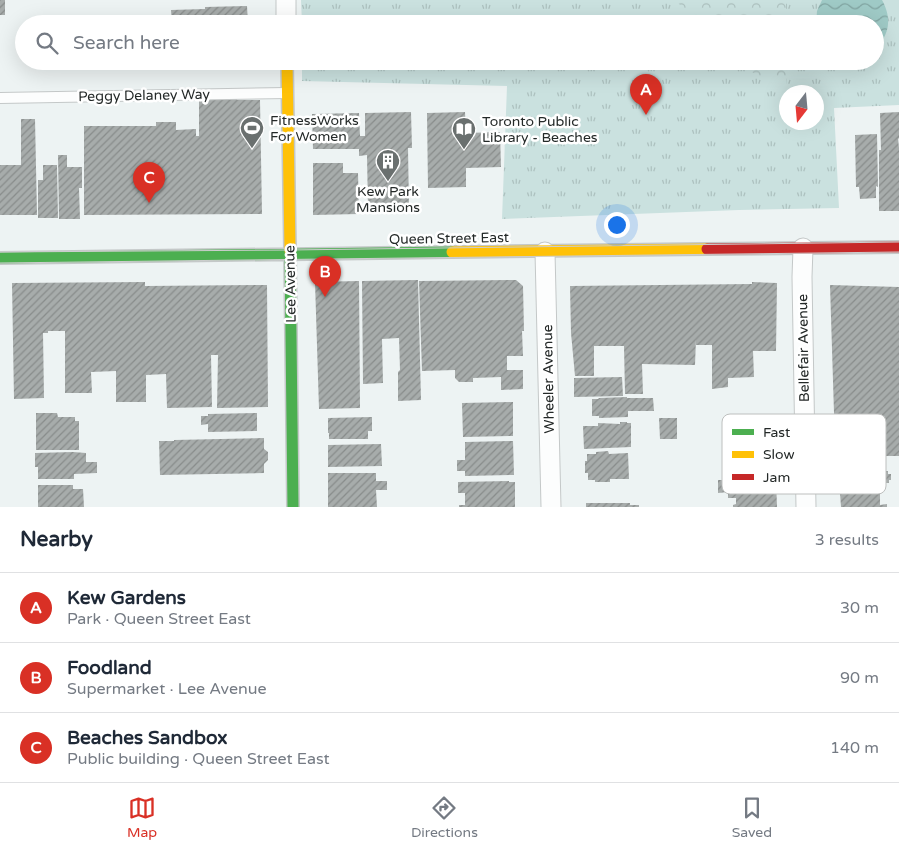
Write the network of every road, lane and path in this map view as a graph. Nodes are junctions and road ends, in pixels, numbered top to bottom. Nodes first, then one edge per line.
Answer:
1 (286, 0) edge
2 (286, 15) edge
3 (287, 70) edge
4 (288, 93) junction
5 (0, 98) edge
6 (899, 247) edge
7 (802, 248) junction
8 (545, 252) junction
9 (290, 255) junction
10 (0, 258) edge
11 (804, 414) edge
12 (806, 494) edge
13 (294, 507) edge
14 (551, 507) edge
15 (806, 507) edge

1 - 2 street
3 - 4 main road, Lee Avenue
4 - 5 lane, Peggy Delaney Way
4 - 9 main road, Lee Avenue
6 - 7 main road, Queen Street East
7 - 8 main road, Queen Street East
7 - 11 street, Bellefair Avenue
8 - 9 main road, Queen Street East
8 - 14 street, Wheeler Avenue
9 - 10 main road, Queen Street East
9 - 13 main road, Lee Avenue
12 - 15 street, Bellefair Avenue

